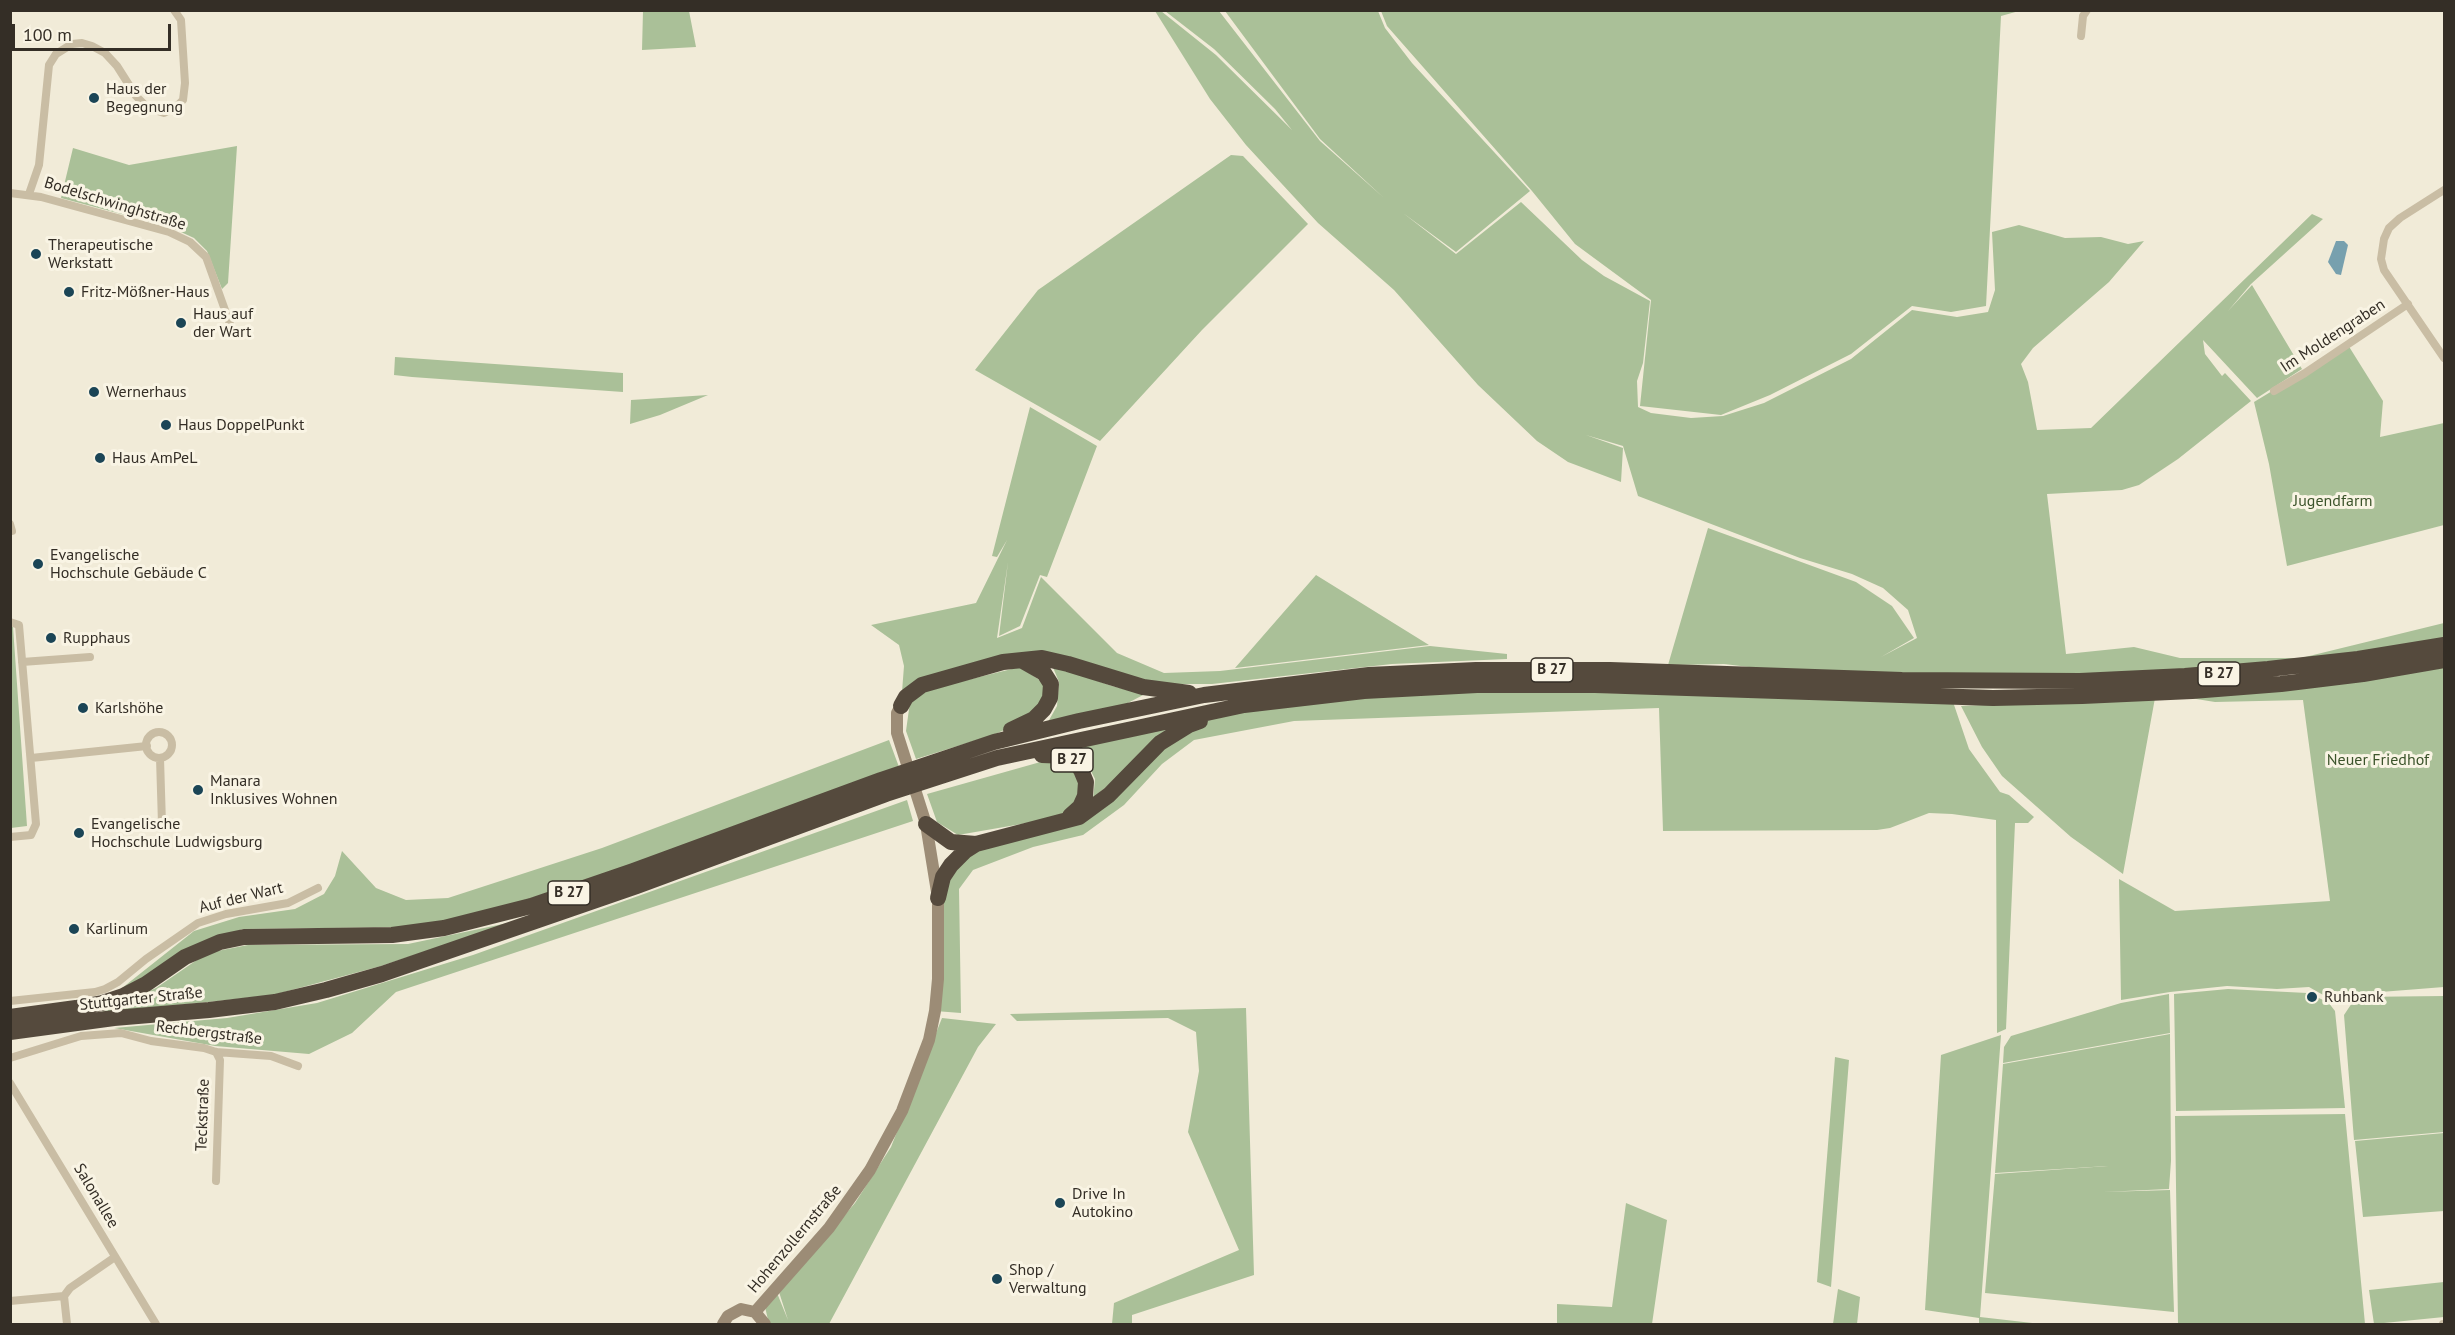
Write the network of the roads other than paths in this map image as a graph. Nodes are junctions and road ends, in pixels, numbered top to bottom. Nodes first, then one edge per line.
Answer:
1 (174, 10) edge
2 (2087, 10) edge
3 (2081, 36) dead end
4 (2445, 190) edge
5 (10, 194) edge
6 (29, 194) junction
7 (2408, 304) junction
8 (230, 324) dead end
9 (2445, 358) edge
10 (2274, 392) dead end
11 (10, 622) edge
12 (2445, 645) edge
13 (90, 657) dead end
14 (2445, 660) edge
15 (1023, 661) junction
16 (22, 662) junction
17 (1903, 688) junction
18 (1993, 689) junction
19 (1203, 695) junction
20 (1244, 705) junction
21 (901, 706) joint
22 (147, 746) junction
23 (996, 750) junction
24 (31, 758) junction
25 (160, 758) junction
26 (883, 787) junction
27 (1062, 823) junction
28 (162, 824) dead end
29 (926, 824) junction
30 (10, 837) edge
31 (976, 844) junction
32 (318, 888) dead end
33 (938, 898) junction
34 (10, 1001) edge
35 (10, 1017) edge
36 (10, 1032) edge
37 (216, 1052) junction
38 (10, 1058) edge
39 (298, 1066) dead end
40 (10, 1083) edge
41 (216, 1181) dead end
42 (115, 1257) junction
43 (64, 1296) junction
44 (10, 1301) edge
45 (755, 1312) junction
46 (67, 1324) edge
47 (156, 1324) edge
48 (723, 1324) edge
49 (765, 1324) edge

1 - 6 street
2 - 3 street
4 - 7 street, Im Moldengraben
5 - 6 street, Bodelschwinghstraße
6 - 8 street, Bodelschwinghstraße
7 - 9 street, Im Moldengraben
7 - 10 street, Im Moldengraben
11 - 16 street
12 - 18 highway, B 27
13 - 16 street
14 - 18 highway, B 27
15 - 19 highway, B 27
15 - 21 highway, B 27
15 - 23 highway, B 27
16 - 24 street
17 - 18 highway, B 27
17 - 19 highway, B 27
17 - 20 highway, B 27
19 - 23 highway, B 27
20 - 23 highway, B 27
20 - 27 highway, B 27
21 - 29 main road, Hohenzollernstraße
22 - 24 street
22 - 25 street
22 - 25 street
23 - 26 highway, B 27
23 - 27 highway, B 27
24 - 30 street
25 - 28 street
26 - 35 highway, Stuttgarter Straße / B 27
26 - 36 highway, Stuttgarter Straße / B 27
27 - 31 highway, B 27
29 - 31 highway, B 27
29 - 33 main road, Hohenzollernstraße
31 - 33 highway, B 27
32 - 34 street, Auf der Wart
33 - 45 main road, Hohenzollernstraße
37 - 38 street, Rechbergstraße
37 - 39 street, Rechbergstraße
37 - 41 street, Teckstraße
40 - 42 street, Salonallee
42 - 43 street
42 - 47 street, Salonallee
43 - 44 street
43 - 46 street
45 - 48 main road
45 - 49 main road

